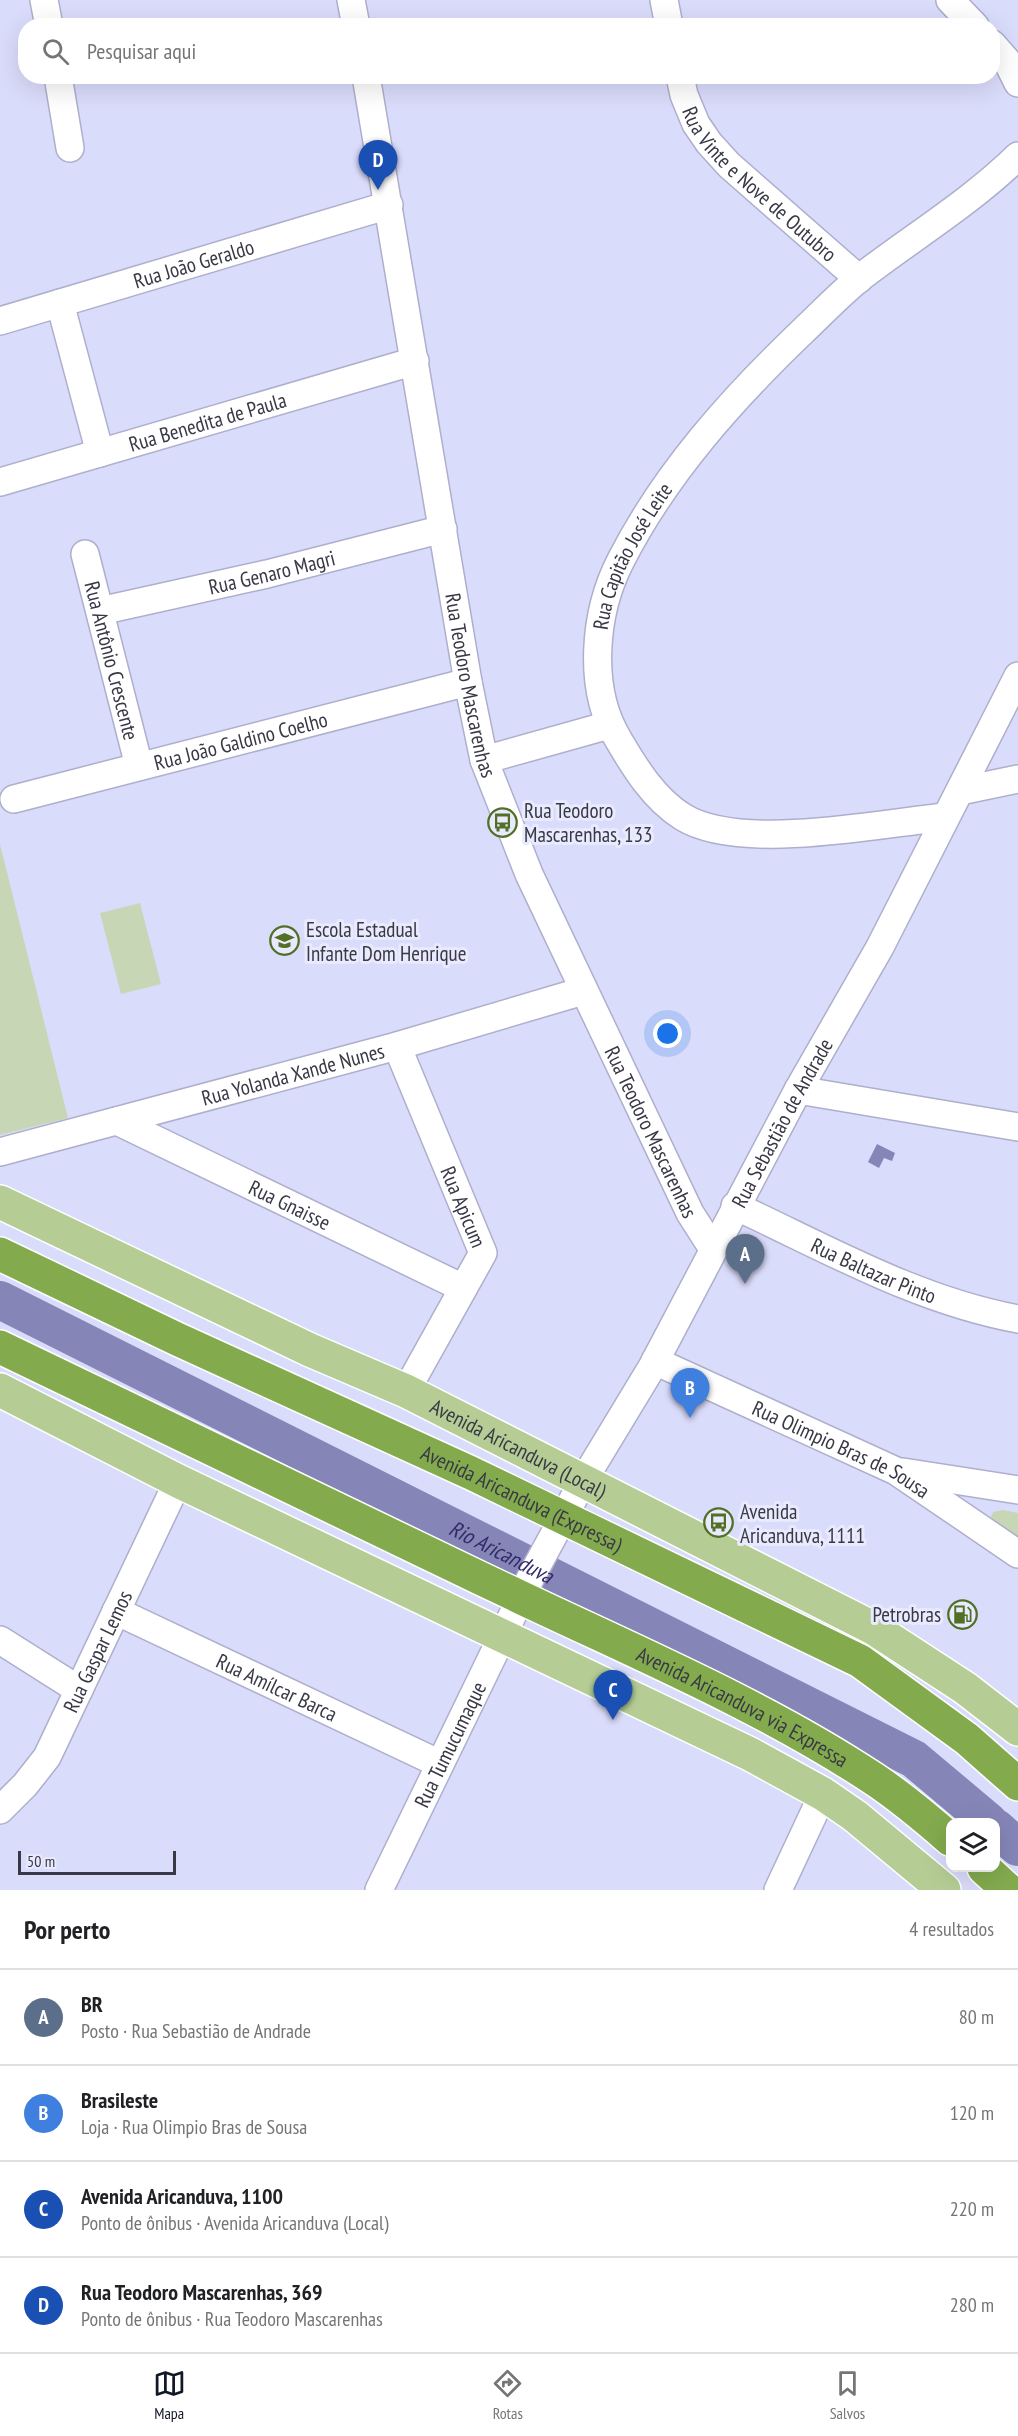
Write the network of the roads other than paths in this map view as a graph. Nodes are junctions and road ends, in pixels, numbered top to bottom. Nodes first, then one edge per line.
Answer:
1 (44, 0) edge
2 (351, 0) edge
3 (664, 0) edge
4 (950, 0) edge
5 (47, 18) edge
6 (354, 18) edge
7 (667, 18) edge
8 (967, 18) edge
9 (1000, 52) edge
10 (1018, 83) edge
11 (59, 84) edge
12 (367, 84) edge
13 (682, 84) edge
14 (70, 148) dead end
15 (1018, 156) edge
16 (389, 205) junction
17 (859, 279) junction
18 (60, 303) junction
19 (0, 321) edge
20 (415, 362) junction
21 (100, 453) junction
22 (0, 482) edge
23 (443, 530) junction
24 (85, 554) dead end
25 (100, 611) junction
26 (1018, 676) edge
27 (468, 682) junction
28 (609, 725) junction
29 (484, 760) junction
30 (139, 766) junction
31 (1018, 779) edge
32 (960, 791) junction
33 (14, 799) dead end
34 (945, 817) junction
35 (584, 991) junction
36 (397, 1046) junction
37 (798, 1090) junction
38 (117, 1121) junction
39 (1018, 1127) edge
40 (0, 1152) edge
41 (0, 1202) edge
42 (735, 1206) junction
43 (712, 1249) junction
44 (0, 1254) edge
45 (462, 1288) junction
46 (1018, 1318) edge
47 (0, 1347) edge
48 (655, 1361) junction
49 (0, 1390) edge
50 (406, 1391) junction
51 (896, 1471) junction
52 (178, 1481) junction
53 (584, 1481) junction
54 (1018, 1490) edge
55 (559, 1526) junction
56 (1018, 1554) edge
57 (526, 1587) junction
58 (116, 1611) junction
59 (502, 1636) junction
60 (0, 1640) edge
61 (79, 1690) junction
62 (1018, 1729) edge
63 (440, 1764) junction
64 (1018, 1784) edge
65 (823, 1794) junction
66 (0, 1810) edge
67 (946, 1835) edge
68 (988, 1872) edge
69 (379, 1890) edge
70 (778, 1890) edge
71 (944, 1890) edge
72 (1008, 1890) edge

1 - 5 street
2 - 6 street
3 - 7 street
4 - 8 street
9 - 10 street
11 - 14 street
12 - 16 street, Rua Teodoro Mascarenhas
13 - 17 street, Rua Vinte e Nove de Outubro
15 - 17 street, Rua Capitão José Leite
16 - 18 street, Rua João Geraldo
16 - 20 street, Rua Teodoro Mascarenhas
17 - 28 street, Rua Capitão José Leite
18 - 19 street, Rua João Geraldo
18 - 21 street
20 - 21 street, Rua Benedita de Paula
20 - 23 street, Rua Teodoro Mascarenhas
21 - 22 street, Rua Benedita de Paula
23 - 25 street, Rua Genaro Magri
23 - 27 street, Rua Teodoro Mascarenhas
24 - 25 street, Rua Antônio Crescente
25 - 30 street, Rua Antônio Crescente
26 - 32 street, Rua Sebastião de Andrade
27 - 29 street, Rua Teodoro Mascarenhas
27 - 30 street, Rua João Galdino Coelho
28 - 29 street
28 - 34 street, Rua Capitão José Leite
29 - 35 street, Rua Teodoro Mascarenhas
30 - 33 street, Rua João Galdino Coelho
31 - 32 street
32 - 34 street, Rua Sebastião de Andrade
34 - 37 street, Rua Sebastião de Andrade
35 - 36 street, Rua Yolanda Xande Nunes
35 - 43 street, Rua Teodoro Mascarenhas
36 - 38 street, Rua Yolanda Xande Nunes
36 - 45 street, Rua Apicum
37 - 39 street
37 - 42 street, Rua Sebastião de Andrade
38 - 40 street, Rua Yolanda Xande Nunes
38 - 45 street, Rua Gnaisse
41 - 50 main road, Avenida Aricanduva (Local)
42 - 43 street, Rua Sebastião de Andrade
42 - 46 street, Rua Baltazar Pinto
43 - 48 street, Rua Sebastião de Andrade
44 - 55 highway, Avenida Aricanduva (Expressa)
45 - 50 street, Rua Apicum
47 - 57 highway
48 - 51 street, Rua Olimpio Bras de Sousa
48 - 53 street, Rua Sebastião de Andrade
49 - 52 main road
50 - 53 main road, Avenida Aricanduva (Local)
51 - 54 street
51 - 56 street, Rua Olimpio Bras de Sousa
52 - 58 street, Rua Gaspar Lemos
52 - 59 main road
53 - 55 street, Rua Sebastião de Andrade
53 - 62 main road, Avenida Aricanduva (Local)
55 - 57 street, Rua Sebastião de Andrade
55 - 64 highway, Avenida Aricanduva (Expressa)
57 - 59 street, Rua Tumucumaque
57 - 67 highway, Avenida Aricanduva via Expressa
58 - 61 street, Rua Gaspar Lemos
58 - 63 street, Rua Amílcar Barca
59 - 63 street, Rua Tumucumaque
59 - 65 main road
60 - 61 street
61 - 66 street, Rua Gaspar Lemos
63 - 69 street, Rua Tumucumaque
65 - 70 street
65 - 71 main road
68 - 72 highway

